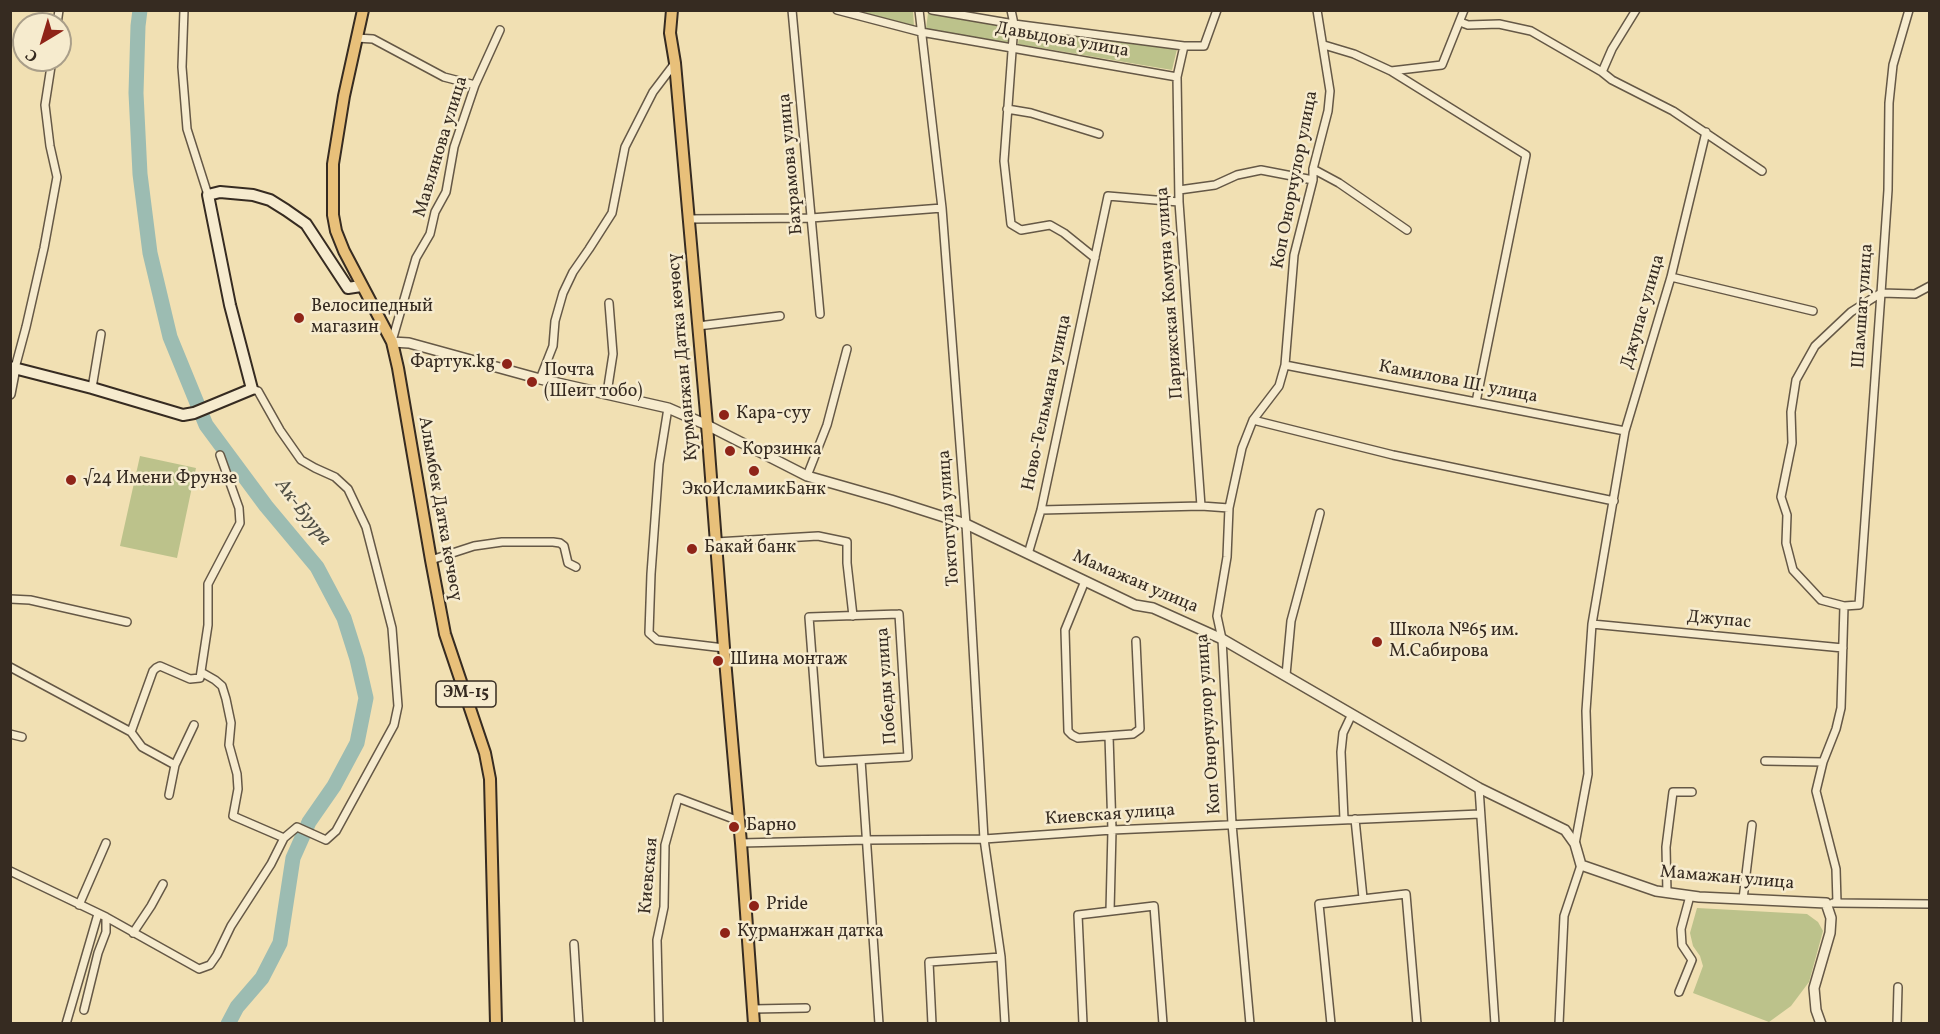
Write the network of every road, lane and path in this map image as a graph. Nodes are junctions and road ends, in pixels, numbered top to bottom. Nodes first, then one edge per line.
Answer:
1 (184, 10) edge
2 (363, 10) edge
3 (672, 10) edge
4 (792, 10) edge
5 (837, 10) edge
6 (919, 10) edge
7 (932, 10) edge
8 (1011, 10) edge
9 (1217, 10) edge
10 (1317, 10) edge
11 (1464, 10) edge
12 (1909, 10) edge
13 (1634, 12) edge
14 (1460, 22) junction
15 (1014, 24) junction
16 (500, 30) dead end
17 (921, 32) junction
18 (356, 38) junction
19 (1324, 45) junction
20 (1184, 46) junction
21 (1012, 48) junction
22 (675, 63) junction
23 (1391, 71) junction
24 (50, 72) edge
25 (1602, 72) junction
26 (1177, 77) junction
27 (475, 85) junction
28 (1008, 109) junction
29 (1706, 132) junction
30 (1099, 134) dead end
31 (1313, 169) junction
32 (1762, 171) dead end
33 (1313, 180) junction
34 (1179, 190) junction
35 (208, 195) junction
36 (1179, 202) junction
37 (942, 208) junction
38 (811, 218) junction
39 (688, 219) junction
40 (1407, 230) dead end
41 (1095, 258) junction
42 (1671, 277) junction
43 (361, 286) junction
44 (1929, 286) edge
45 (1881, 293) junction
46 (609, 303) dead end
47 (1813, 311) dead end
48 (820, 314) dead end
49 (780, 316) dead end
50 (698, 326) junction
51 (101, 334) dead end
52 (392, 342) junction
53 (847, 349) dead end
54 (1285, 364) junction
55 (13, 368) edge
56 (540, 379) junction
57 (92, 388) junction
58 (252, 389) junction
59 (607, 393) junction
60 (10, 394) edge
61 (1476, 402) junction
62 (668, 408) junction
63 (1253, 420) junction
64 (707, 425) junction
65 (1625, 431) junction
66 (220, 455) dead end
67 (807, 476) junction
68 (1614, 501) junction
69 (1201, 506) junction
70 (1229, 508) junction
71 (1041, 510) junction
72 (1320, 513) dead end
73 (966, 524) junction
74 (716, 542) junction
75 (1028, 554) junction
76 (431, 560) junction
77 (576, 567) dead end
78 (1084, 581) junction
79 (10, 599) edge
80 (1844, 606) junction
81 (853, 616) junction
82 (127, 622) dead end
83 (1592, 624) junction
84 (1222, 639) junction
85 (1136, 641) dead end
86 (724, 648) junction
87 (1843, 648) junction
88 (10, 667) edge
89 (201, 672) junction
90 (1286, 675) junction
91 (1352, 714) junction
92 (194, 725) dead end
93 (131, 732) junction
94 (10, 734) edge
95 (1109, 736) junction
96 (22, 737) dead end
97 (861, 760) junction
98 (1766, 761) dead end
99 (1823, 762) junction
100 (175, 765) junction
101 (1479, 788) junction
102 (1692, 792) dead end
103 (170, 795) dead end
104 (1480, 814) junction
105 (1344, 819) junction
106 (1355, 819) junction
107 (739, 821) junction
108 (1232, 824) junction
109 (1752, 825) dead end
110 (1112, 830) junction
111 (284, 838) junction
112 (984, 839) junction
113 (867, 840) junction
114 (106, 843) dead end
115 (741, 843) junction
116 (1575, 844) junction
117 (1581, 866) junction
118 (10, 871) edge
119 (163, 884) dead end
120 (1667, 893) junction
121 (1690, 896) junction
122 (1363, 898) junction
123 (1743, 899) junction
124 (1826, 903) junction
125 (1837, 903) junction
126 (1929, 904) edge
127 (79, 905) junction
128 (1110, 911) junction
129 (98, 914) junction
130 (106, 917) junction
131 (798, 931) dead end
132 (133, 933) junction
133 (748, 934) junction
134 (574, 944) dead end
135 (1001, 957) junction
136 (1898, 987) dead end
137 (1679, 992) dead end
138 (806, 1008) dead end
139 (753, 1009) junction
140 (84, 1010) dead end
141 (66, 1023) edge
142 (496, 1023) edge
143 (579, 1023) edge
144 (659, 1023) edge
145 (754, 1023) edge
146 (879, 1023) edge
147 (933, 1023) edge
148 (1005, 1023) edge
149 (1083, 1023) edge
150 (1163, 1023) edge
151 (1250, 1023) edge
152 (1331, 1023) edge
153 (1417, 1023) edge
154 (1495, 1023) edge
155 (1559, 1023) edge
156 (1821, 1023) edge
157 (1897, 1023) edge

1 - 35 street
2 - 18 main road, Алымбек Датка көчөсү
3 - 22 main road, Курманжан Датка көчөсү
4 - 38 street, Бахрамова улица
5 - 17 street, Давыдова улица
6 - 17 street, Токтогула улица
7 - 15 street
8 - 15 street
9 - 20 street
10 - 19 street, Коп Онорчулор улица
11 - 14 street
12 - 45 street, Шамшат улица
13 - 25 street
14 - 23 street
14 - 25 street
15 - 20 street
15 - 21 street
16 - 27 street, Мавлянова улица
17 - 21 street, Давыдова улица
17 - 37 street, Токтогула улица
18 - 27 street
18 - 43 main road, Алымбек Датка көчөсү
19 - 23 street
19 - 31 street, Коп Онорчулор улица
20 - 26 street, Парижская Комуна улица
21 - 26 street, Давыдова улица
21 - 28 street
22 - 39 main road, Курманжан Датка көчөсү
22 - 56 street
23 - 61 street
24 - 55 street
25 - 29 street
26 - 34 street, Парижская Комуна улица
27 - 52 street, Мавлянова улица
28 - 30 street
28 - 41 street
29 - 32 street
29 - 42 street, Джупас улица
31 - 33 street, Коп Онорчулор улица
31 - 40 street
33 - 34 street
33 - 54 street, Коп Онорчулор улица
34 - 36 street, Парижская Комуна улица
35 - 43 main road
35 - 58 main road
36 - 41 street, Ново-Тельмана улица
36 - 69 street, Парижская Комуна улица
37 - 38 street
37 - 73 street, Токтогула улица
38 - 39 street
38 - 48 street, Бахрамова улица
39 - 50 main road, Курманжан Датка көчөсү
41 - 71 street, Ново-Тельмана улица
42 - 47 street
42 - 65 street, Джупас улица
43 - 52 main road, Алымбек Датка көчөсү
44 - 45 street
45 - 80 street, Шамшат улица
45 - 80 street
46 - 59 street
49 - 50 street
50 - 64 main road, Курманжан Датка көчөсү
51 - 57 street
52 - 56 street, Мамажан улица
52 - 76 main road, Алымбек Датка көчөсү / ЭМ-15
53 - 67 street
54 - 61 street, Камилова Ш. улица
54 - 63 street, Коп Онорчулор улица
55 - 57 main road
55 - 60 street
56 - 59 street, Мамажан улица
57 - 58 main road
58 - 111 street
59 - 62 street, Мамажан улица
61 - 65 street, Камилова Ш. улица
62 - 64 street, Мамажан улица
62 - 86 street
63 - 68 street
63 - 70 street, Коп Онорчулор улица
64 - 67 street, Мамажан улица
64 - 74 main road, Курманжан Датка көчөсү
65 - 68 street, Джупас улица
66 - 89 street
67 - 73 street, Мамажан улица
68 - 83 street, Джупас улица
69 - 70 street
69 - 71 street
70 - 84 street, Коп Онорчулор улица
71 - 75 street, Ново-Тельмана улица
72 - 90 street
73 - 75 street, Мамажан улица
73 - 112 street, Токтогула улица
74 - 81 street
74 - 86 main road, Курманжан Датка көчөсү
75 - 78 street, Мамажан улица
76 - 77 street
76 - 142 main road, Алымбек Датка көчөсү / ЭМ-15
78 - 84 street, Мамажан улица
78 - 95 street
79 - 82 street
80 - 87 street
81 - 97 street, Победы улица
81 - 97 street, Победы улица
83 - 87 street, Джупас
83 - 116 street, Джупас улица
84 - 90 street, Мамажан улица
84 - 108 street, Коп Онорчулор улица
85 - 95 street
86 - 107 main road, Курманжан Датка көчөсү
87 - 99 street
88 - 93 street
89 - 93 street
89 - 111 street
90 - 91 street, Мамажан улица
91 - 101 street, Мамажан улица
91 - 105 street
92 - 100 street
93 - 100 street
94 - 96 street
95 - 110 street
97 - 113 street
98 - 99 street
99 - 125 street
100 - 103 street
101 - 104 street
101 - 116 street, Мамажан улица
102 - 120 street
104 - 106 street, Киевская улица
104 - 154 street
105 - 106 street, Киевская улица
105 - 108 street, Киевская улица
106 - 122 street
107 - 115 main road, Курманжан Датка көчөсү
107 - 144 street, Киевская
108 - 110 street, Киевская улица
108 - 151 street, Коп Онорчулор улица
109 - 123 street
110 - 112 street, Киевская улица
110 - 128 street
111 - 132 street
112 - 113 street, Киевская улица
112 - 135 street, Токтогула улица
113 - 115 street, Киевская улица
113 - 146 street
114 - 127 street
115 - 133 main road, Курманжан Датка көчөсү
116 - 117 street
117 - 120 street, Мамажан улица
117 - 155 street
118 - 127 street
119 - 132 street
120 - 121 street, Мамажан улица
121 - 123 street, Мамажан улица
121 - 137 street
122 - 152 street
122 - 153 street
123 - 124 street, Мамажан улица
124 - 125 street
124 - 156 street
125 - 126 street
127 - 129 street
128 - 149 street
128 - 150 street
129 - 130 street
129 - 141 street
130 - 132 street
130 - 140 street
131 - 133 street
133 - 139 main road, Курманжан Датка көчөсү
134 - 143 street
135 - 147 street
135 - 148 street, Токтогула улица
136 - 157 street
138 - 139 street
139 - 145 main road, Курманжан Датка көчөсү

